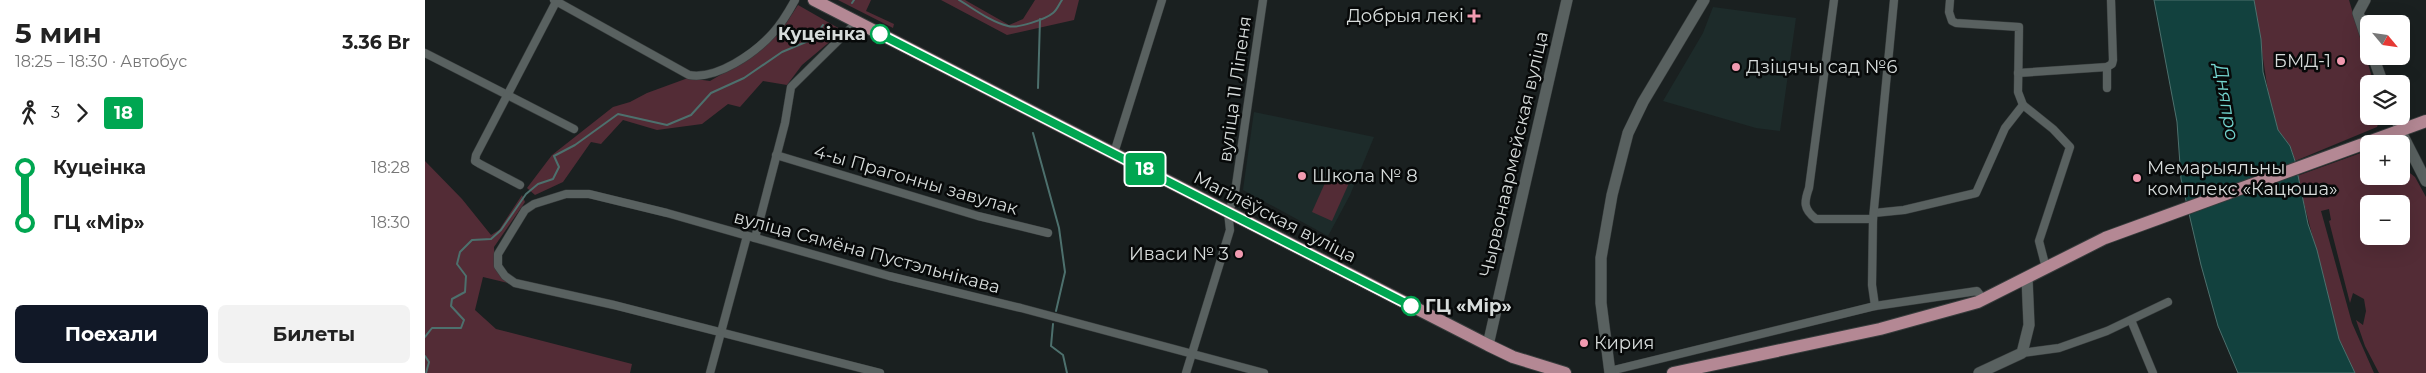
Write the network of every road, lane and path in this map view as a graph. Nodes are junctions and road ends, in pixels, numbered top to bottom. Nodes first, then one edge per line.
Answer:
1 (556, 0) edge
2 (795, 0) edge
3 (814, 0) edge
4 (1162, 0) edge
5 (1263, 0) edge
6 (1567, 0) edge
7 (1704, 0) edge
8 (1835, 0) edge
9 (1894, 0) edge
10 (1950, 0) edge
11 (2111, 0) edge
12 (2363, 4) edge
13 (2360, 21) edge
14 (857, 22) junction
15 (425, 53) edge
16 (2107, 67) junction
17 (2019, 74) junction
18 (2107, 88) dead end
19 (508, 95) junction
20 (2023, 105) junction
21 (2426, 121) edge
22 (2399, 125) edge
23 (574, 129) dead end
24 (2400, 130) junction
25 (1114, 153) junction
26 (776, 156) junction
27 (2426, 181) edge
28 (520, 185) dead end
29 (1229, 212) junction
30 (1873, 216) junction
31 (1048, 233) dead end
32 (751, 237) junction
33 (2046, 268) junction
34 (2027, 278) junction
35 (1983, 300) junction
36 (2168, 302) dead end
37 (1875, 306) junction
38 (2131, 320) junction
39 (721, 333) junction
40 (1488, 345) junction
41 (1192, 353) junction
42 (2022, 353) junction
43 (1240, 370) edge
44 (1610, 372) edge
45 (710, 373) edge
46 (880, 373) edge
47 (1186, 373) edge
48 (1264, 373) edge
49 (1565, 373) edge
50 (1673, 373) edge
51 (1979, 373) edge
52 (2153, 373) edge

1 - 2 street
1 - 19 street
3 - 14 main road, Магілёўская вуліца
4 - 25 street
5 - 29 street, вуліца 11 Ліпеня
6 - 40 street, Чырвонаармейская вуліца
7 - 44 street
8 - 30 street
9 - 30 street
10 - 17 street
11 - 16 street
12 - 13 street
14 - 25 main road, Магілёўская вуліца
14 - 26 street
15 - 19 street
16 - 17 street
16 - 18 street
17 - 20 street
19 - 23 street
19 - 28 street
20 - 30 street
20 - 33 street
21 - 24 main road
22 - 24 street
24 - 27 street
24 - 33 main road
25 - 29 main road, Магілёўская вуліца
26 - 31 street, 4-ы Прагонны завулак
26 - 32 street
29 - 40 main road, Магілёўская вуліца
29 - 41 street, вуліца 11 Ліпеня
30 - 37 street
32 - 39 street
32 - 39 street, вуліца Сямёна Пустэльнікава
32 - 41 street, вуліца Сямёна Пустэльнікава
33 - 34 main road
34 - 35 main road
34 - 42 street
35 - 37 street
35 - 50 main road
36 - 38 street
37 - 44 street
38 - 42 street
38 - 52 street
39 - 45 street
39 - 46 street
40 - 49 main road, Магілёўская вуліца
41 - 43 street, вуліца Сямёна Пустэльнікава
41 - 47 street, вуліца 11 Ліпеня
42 - 51 street
43 - 48 street, вуліца Сямёна Пустэльнікава

